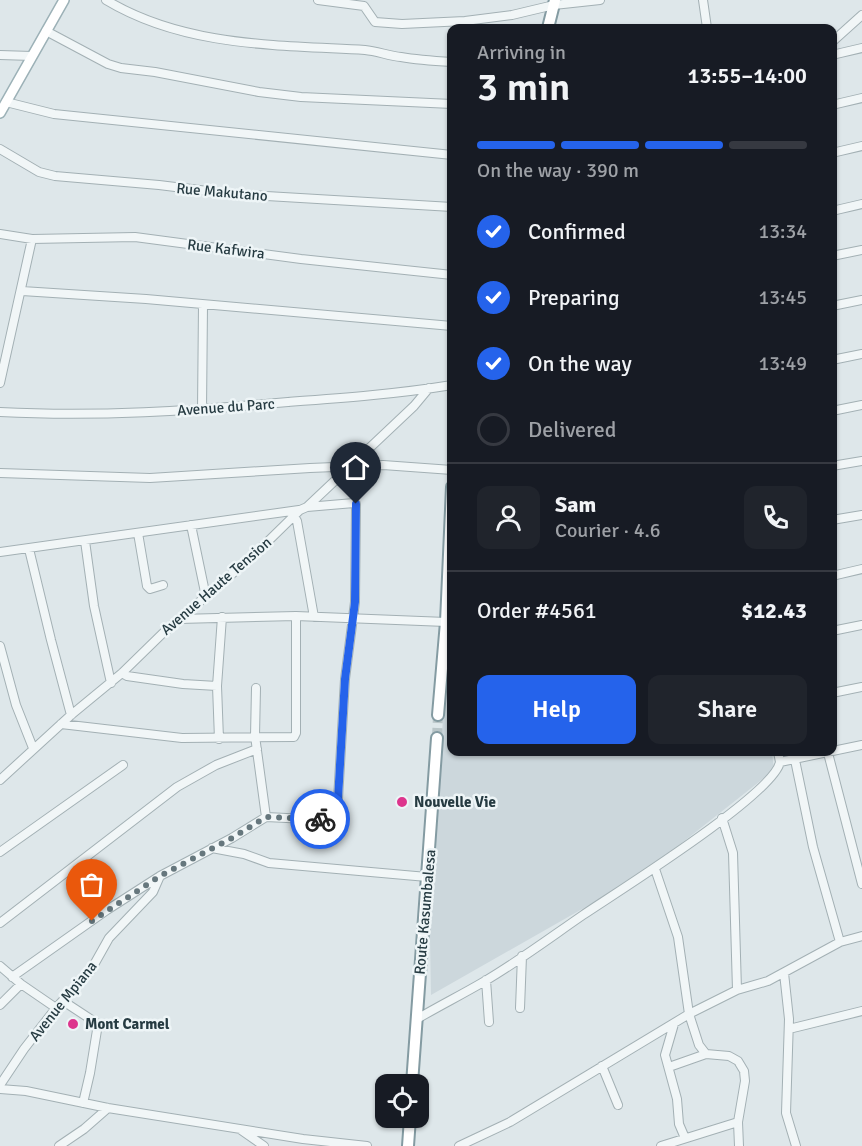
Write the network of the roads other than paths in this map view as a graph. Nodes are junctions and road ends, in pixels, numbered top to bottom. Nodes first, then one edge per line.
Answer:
1 (64, 0) edge
2 (106, 0) edge
3 (318, 0) edge
4 (600, 0) edge
5 (703, 0) edge
6 (554, 3) edge
7 (862, 15) edge
8 (549, 24) edge
9 (706, 24) edge
10 (46, 31) junction
11 (837, 38) edge
12 (862, 48) edge
13 (837, 54) edge
14 (0, 55) edge
15 (32, 56) junction
16 (447, 62) edge
17 (862, 98) edge
18 (6, 102) junction
19 (447, 104) edge
20 (837, 104) edge
21 (0, 113) edge
22 (862, 146) edge
23 (0, 149) edge
24 (837, 152) edge
25 (447, 153) edge
26 (862, 204) edge
27 (447, 207) edge
28 (837, 209) edge
29 (0, 234) edge
30 (32, 239) junction
31 (862, 250) edge
32 (837, 255) edge
33 (447, 274) edge
34 (22, 291) junction
35 (862, 300) edge
36 (203, 305) junction
37 (837, 305) edge
38 (447, 326) edge
39 (862, 354) edge
40 (837, 359) edge
41 (0, 383) edge
42 (447, 386) edge
43 (429, 388) junction
44 (862, 405) edge
45 (202, 410) junction
46 (837, 410) edge
47 (0, 412) edge
48 (862, 461) edge
49 (837, 465) edge
50 (347, 468) junction
51 (447, 470) edge
52 (0, 473) edge
53 (300, 511) junction
54 (862, 515) edge
55 (837, 519) edge
56 (190, 525) junction
57 (138, 533) junction
58 (85, 541) junction
59 (29, 549) junction
60 (0, 552) edge
61 (862, 569) edge
62 (837, 575) edge
63 (163, 585) dead end
64 (206, 597) junction
65 (447, 599) edge
66 (296, 616) junction
67 (222, 617) junction
68 (314, 617) junction
69 (179, 619) junction
70 (353, 620) junction
71 (446, 622) junction
72 (862, 625) edge
73 (837, 630) edge
74 (0, 646) edge
75 (122, 673) junction
76 (111, 682) junction
77 (217, 686) junction
78 (862, 687) edge
79 (256, 688) dead end
80 (837, 692) edge
81 (71, 715) junction
82 (438, 716) tunnel mouth
83 (61, 724) junction
84 (255, 736) junction
85 (437, 738) tunnel mouth
86 (219, 739) junction
87 (862, 745) edge
88 (33, 748) junction
89 (257, 749) junction
90 (837, 751) edge
91 (779, 756) edge
92 (814, 756) edge
93 (829, 756) edge
94 (795, 760) junction
95 (780, 762) junction
96 (123, 765) dead end
97 (0, 780) edge
98 (266, 817) junction
99 (722, 818) junction
100 (212, 848) junction
101 (0, 852) edge
102 (655, 869) junction
103 (160, 876) junction
104 (427, 877) junction
105 (862, 884) edge
106 (0, 923) edge
107 (862, 936) edge
108 (840, 942) junction
109 (522, 956) junction
110 (0, 966) edge
111 (784, 973) junction
112 (12, 977) junction
113 (486, 980) junction
114 (21, 984) junction
115 (737, 990) junction
116 (63, 1001) junction
117 (0, 1005) edge
118 (57, 1008) junction
119 (520, 1008) dead end
120 (862, 1011) edge
121 (689, 1014) junction
122 (417, 1019) junction
123 (489, 1022) dead end
124 (674, 1024) junction
125 (789, 1029) junction
126 (706, 1054) junction
127 (602, 1066) junction
128 (669, 1067) junction
129 (413, 1074) edge
130 (0, 1087) edge
131 (83, 1103) junction
132 (618, 1105) dead end
133 (108, 1108) junction
134 (738, 1122) junction
135 (238, 1128) junction
136 (409, 1128) edge
137 (685, 1138) junction
138 (59, 1146) edge
139 (264, 1146) edge
140 (367, 1146) edge
141 (408, 1146) edge
142 (459, 1146) edge
143 (662, 1146) edge
144 (739, 1146) edge
145 (796, 1146) edge

1 - 10 main road
2 - 16 street
3 - 6 street
4 - 6 street
5 - 9 street
6 - 8 highway
7 - 11 street
10 - 15 main road
10 - 19 street
12 - 13 street
14 - 15 street
15 - 18 main road
17 - 20 street
18 - 21 main road
18 - 25 street
22 - 24 street
23 - 27 street, Rue Makutano
26 - 28 street
29 - 30 street, Rue Kafwira
30 - 33 street, Rue Kafwira
30 - 34 street
31 - 32 street
34 - 36 street
34 - 41 street
35 - 37 street
36 - 38 street
36 - 45 street
39 - 40 street
42 - 43 street, Avenue du Parc
43 - 45 street, Avenue du Parc
43 - 50 street, Avenue Haute Tension
44 - 46 street
45 - 47 street, Avenue du Parc
48 - 49 street
50 - 51 street
50 - 52 street
50 - 53 street, Avenue Haute Tension
53 - 56 street
53 - 64 street, Avenue Haute Tension
53 - 68 street
53 - 70 street
54 - 55 street
56 - 57 street
56 - 64 street
57 - 58 street
57 - 63 street
58 - 59 street
58 - 76 street
59 - 60 street
59 - 81 street
61 - 62 street
64 - 69 street, Avenue Haute Tension
65 - 71 highway
66 - 67 street
66 - 68 street
66 - 84 street
67 - 69 street
67 - 77 street
68 - 70 street
69 - 75 street, Avenue Haute Tension
70 - 71 street
70 - 98 street
71 - 82 highway
72 - 73 street
74 - 88 street
75 - 76 street, Avenue Haute Tension
75 - 77 street
76 - 81 street, Avenue Haute Tension
77 - 86 street
78 - 80 street
79 - 84 street
81 - 83 street, Avenue Haute Tension
83 - 86 street
83 - 88 street, Avenue Haute Tension
84 - 86 street
84 - 89 street
85 - 104 highway, Route Kasumbalesa
87 - 90 street
88 - 97 street, Avenue Haute Tension
89 - 98 street
89 - 106 street
91 - 95 street
92 - 94 street
93 - 105 street
94 - 95 street
94 - 108 street
95 - 99 street
96 - 101 street
98 - 100 street
99 - 102 street
99 - 115 street
100 - 103 street
100 - 104 street
102 - 109 street
102 - 121 street
103 - 112 street
103 - 116 street, Avenue Mpiana
104 - 122 highway, Route Kasumbalesa
107 - 108 street
108 - 111 street
109 - 113 street
109 - 119 street
110 - 112 street
111 - 115 street
111 - 125 street
112 - 114 street
113 - 122 street
113 - 123 street
114 - 117 street
114 - 118 street
115 - 121 street
116 - 118 street, Avenue Mpiana
116 - 131 street
118 - 130 street, Avenue Mpiana
120 - 125 street
121 - 124 street
121 - 126 street
122 - 129 highway, Route Kasumbalesa
124 - 127 street
124 - 128 street
125 - 145 street
126 - 128 street
126 - 134 street
127 - 132 street
127 - 142 street
128 - 137 street
130 - 131 street
131 - 133 street
133 - 135 street
133 - 138 street
134 - 137 street
134 - 144 street
135 - 139 street
135 - 140 street
136 - 141 highway
137 - 143 street

